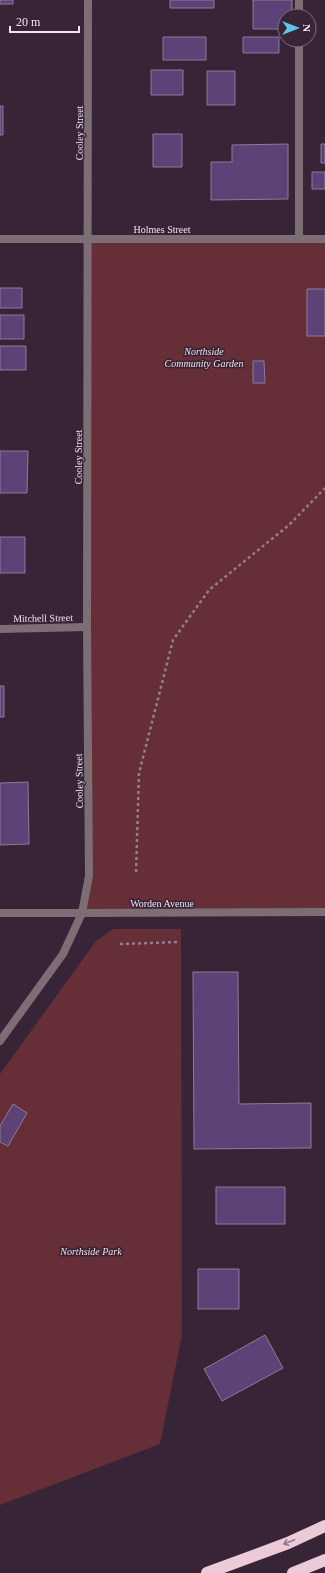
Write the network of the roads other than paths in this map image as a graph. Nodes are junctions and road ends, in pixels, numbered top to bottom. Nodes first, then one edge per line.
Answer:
1 (88, 0) edge
2 (299, 48) edge
3 (0, 239) edge
4 (89, 239) junction
5 (299, 239) junction
6 (325, 239) edge
7 (87, 627) junction
8 (0, 629) edge
9 (325, 912) edge
10 (0, 913) edge
11 (82, 913) junction
12 (0, 1041) edge
13 (325, 1526) edge
14 (325, 1560) edge
15 (207, 1573) edge
16 (293, 1573) edge

1 - 4 street, Cooley Street
2 - 5 street
3 - 4 street, Holmes Street
4 - 5 street, Holmes Street
4 - 7 street, Cooley Street
5 - 6 street, Holmes Street
7 - 8 street, Mitchell Street
7 - 11 street, Cooley Street
9 - 11 street, Worden Avenue
10 - 11 street, Worden Avenue
11 - 12 street, Cooley Street
13 -> 15 highway
14 - 16 highway

